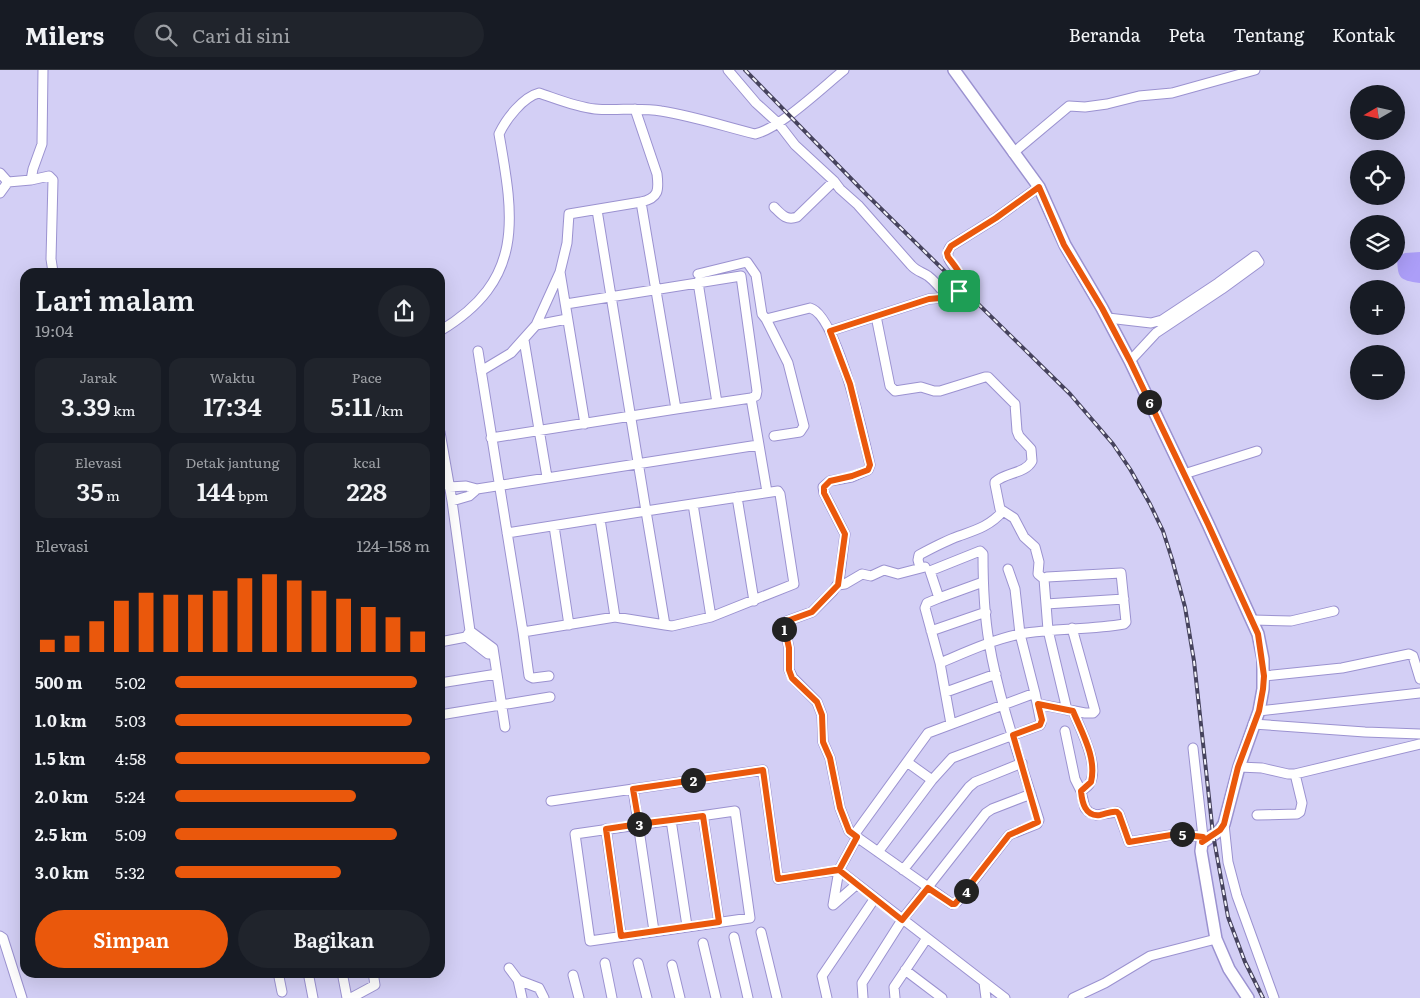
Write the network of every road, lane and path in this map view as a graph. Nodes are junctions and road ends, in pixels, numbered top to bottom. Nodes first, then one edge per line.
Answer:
1 (43, 70) edge
2 (728, 70) edge
3 (844, 70) edge
4 (954, 70) edge
5 (1255, 70) edge
6 (636, 109) junction
7 (778, 123) junction
8 (1014, 153) junction
9 (0, 173) edge
10 (31, 180) junction
11 (834, 181) junction
12 (8, 182) junction
13 (1039, 187) junction
14 (0, 193) edge
15 (641, 202) junction
16 (774, 207) dead end
17 (597, 210) junction
18 (1257, 259) dead end
19 (52, 268) edge
20 (560, 272) junction
21 (1236, 274) junction
22 (698, 278) junction
23 (656, 289) junction
24 (611, 297) junction
25 (948, 298) junction
26 (566, 304) junction
27 (876, 316) junction
28 (766, 318) junction
29 (1108, 318) junction
30 (567, 319) junction
31 (1151, 323) junction
32 (536, 324) junction
33 (445, 327) edge
34 (830, 331) junction
35 (1156, 333) junction
36 (524, 340) junction
37 (478, 351) dead end
38 (1130, 361) junction
39 (481, 371) junction
40 (751, 398) junction
41 (717, 403) junction
42 (676, 409) junction
43 (631, 417) junction
44 (585, 424) junction
45 (539, 431) junction
46 (774, 436) dead end
47 (491, 438) junction
48 (758, 445) junction
49 (1257, 451) dead end
50 (445, 463) edge
51 (638, 464) junction
52 (1184, 474) junction
53 (546, 477) junction
54 (500, 486) junction
55 (449, 487) junction
56 (477, 490) junction
57 (767, 492) junction
58 (737, 497) junction
59 (452, 501) junction
60 (693, 504) junction
61 (646, 511) junction
62 (1003, 511) junction
63 (600, 519) junction
64 (554, 526) junction
65 (507, 533) junction
66 (920, 568) junction
67 (1008, 569) dead end
68 (932, 570) junction
69 (1044, 579) junction
70 (983, 582) junction
71 (838, 585) junction
72 (939, 598) junction
73 (1124, 599) junction
74 (754, 601) junction
75 (1046, 604) junction
76 (1334, 611) dead end
77 (986, 612) junction
78 (711, 617) junction
79 (615, 618) junction
80 (1253, 620) junction
81 (569, 625) junction
82 (665, 625) junction
83 (1072, 628) junction
84 (1048, 630) junction
85 (931, 631) junction
86 (524, 632) junction
87 (468, 634) junction
88 (1020, 634) junction
89 (445, 641) edge
90 (989, 642) junction
91 (940, 663) junction
92 (497, 674) junction
93 (996, 674) junction
94 (549, 676) dead end
95 (1264, 676) junction
96 (1420, 679) edge
97 (445, 683) edge
98 (946, 692) junction
99 (1035, 693) junction
100 (1420, 693) edge
101 (550, 697) dead end
102 (1003, 704) junction
103 (1038, 704) junction
104 (502, 705) junction
105 (1070, 710) junction
106 (1259, 711) junction
107 (445, 713) edge
108 (951, 724) junction
109 (1253, 724) junction
110 (505, 727) dead end
111 (1065, 731) dead end
112 (1420, 734) edge
113 (1013, 735) junction
114 (1420, 744) edge
115 (1193, 748) dead end
116 (907, 762) junction
117 (1022, 763) junction
118 (1238, 767) junction
119 (1295, 774) junction
120 (932, 780) junction
121 (633, 789) junction
122 (1081, 791) junction
123 (1031, 794) junction
124 (551, 801) dead end
125 (1257, 815) dead end
126 (703, 816) junction
127 (671, 820) junction
128 (639, 824) junction
129 (1224, 824) junction
130 (606, 829) junction
131 (856, 836) junction
132 (1203, 840) junction
133 (878, 852) junction
134 (839, 870) junction
135 (903, 870) junction
136 (857, 884) junction
137 (928, 888) junction
138 (875, 898) junction
139 (902, 920) junction
140 (719, 922) junction
141 (687, 926) junction
142 (654, 931) junction
143 (761, 932) dead end
144 (0, 936) edge
145 (621, 936) junction
146 (734, 937) dead end
147 (927, 938) junction
148 (1216, 939) junction
149 (703, 943) dead end
150 (605, 963) dead end
151 (638, 963) dead end
152 (672, 965) dead end
153 (510, 968) dead end
154 (905, 970) junction
155 (573, 975) dead end
156 (279, 978) edge
157 (309, 978) edge
158 (343, 978) edge
159 (373, 978) edge
160 (518, 980) junction
161 (984, 983) junction
162 (282, 992) dead end
163 (22, 998) edge
164 (313, 998) edge
165 (346, 998) edge
166 (351, 998) edge
167 (522, 998) edge
168 (544, 998) edge
169 (579, 998) edge
170 (612, 998) edge
171 (647, 998) edge
172 (680, 998) edge
173 (716, 998) edge
174 (748, 998) edge
175 (777, 998) edge
176 (827, 998) edge
177 (863, 998) edge
178 (896, 998) edge
179 (942, 998) edge
180 (986, 998) edge
181 (1005, 998) edge
182 (1073, 998) edge
183 (1248, 998) edge
184 (1274, 998) edge

1 - 10 street
2 - 7 street
3 - 7 street
4 - 8 main road
5 - 8 street
6 - 7 street
6 - 15 street
6 - 33 street
7 - 11 street
8 - 13 main road
9 - 12 street
10 - 12 street
10 - 19 street
11 - 16 street
11 - 25 street
12 - 14 street
13 - 25 street
13 - 29 main road
15 - 17 street
15 - 23 street
17 - 20 street
17 - 24 street
18 - 21 street
20 - 26 street
20 - 32 street
21 - 31 street
21 - 35 street
22 - 23 street
22 - 28 street
22 - 40 street
22 - 41 street
23 - 24 street
23 - 42 street
24 - 26 street
24 - 43 street
25 - 27 street
26 - 30 street
27 - 34 street
27 - 62 street
28 - 34 street
28 - 46 street
29 - 31 street
29 - 38 main road
30 - 32 street
30 - 44 street
31 - 35 street
32 - 36 street
34 - 71 street
35 - 38 street
36 - 39 street
36 - 45 street
37 - 39 street
38 - 52 main road
39 - 47 street
40 - 41 street
40 - 48 street
41 - 42 street
42 - 43 street
43 - 44 street
43 - 51 street
44 - 45 street
45 - 47 street
45 - 53 street
47 - 54 street
48 - 51 street
48 - 57 street
49 - 52 street
50 - 55 street
51 - 53 street
51 - 61 street
52 - 80 main road
53 - 54 street
54 - 56 street
54 - 65 street
55 - 56 street
55 - 59 street
56 - 59 street
57 - 58 street
57 - 74 street
58 - 60 street
58 - 74 street
59 - 87 street
60 - 61 street
60 - 78 street
61 - 63 street
61 - 82 street
62 - 66 street
62 - 69 street
63 - 64 street
63 - 79 street
64 - 65 street
64 - 81 street
65 - 86 street
66 - 68 street
66 - 71 street
67 - 88 street
68 - 70 street
68 - 72 street
69 - 73 street
69 - 75 street
70 - 72 street
70 - 77 street
71 - 131 street
72 - 85 street
73 - 75 street
73 - 83 street
74 - 78 street
75 - 84 street
76 - 80 street
77 - 85 street
77 - 90 street
78 - 82 street
79 - 81 street
79 - 82 street
80 - 95 main road
81 - 86 street
83 - 84 street
83 - 105 street
84 - 88 street
84 - 105 street
85 - 91 street
86 - 94 street
87 - 89 street
87 - 92 street
88 - 90 street
88 - 99 street
90 - 91 street
90 - 93 street
91 - 98 street
92 - 97 street
92 - 104 street
93 - 98 street
93 - 102 street
95 - 96 street
95 - 106 main road
98 - 108 street
99 - 102 street
99 - 103 street
100 - 106 street
101 - 104 street
102 - 108 street
102 - 113 street
103 - 105 street
103 - 113 street
104 - 107 street
104 - 110 street
105 - 122 street
106 - 109 main road
108 - 116 street
109 - 112 street
109 - 118 main road
111 - 122 street
113 - 117 street
113 - 120 street
114 - 119 street
115 - 132 street
116 - 120 street
116 - 131 street
117 - 123 street
117 - 135 street
118 - 119 street
118 - 129 main road
119 - 125 street
120 - 133 street
121 - 124 street
121 - 128 street
121 - 134 street
122 - 132 street
123 - 137 street
123 - 137 street
126 - 127 street
126 - 140 street
126 - 140 street
127 - 128 street
127 - 141 street
128 - 130 street
128 - 142 street
129 - 132 main road
129 - 184 street
130 - 145 street
130 - 145 street
131 - 133 street
131 - 134 street
132 - 148 main road
133 - 135 street
134 - 136 street
134 - 136 street
135 - 137 street
136 - 138 street
137 - 139 street
138 - 139 street
138 - 176 street
139 - 147 street
139 - 177 street
140 - 141 street
141 - 142 street
142 - 145 street
143 - 175 street
144 - 163 street
146 - 174 street
147 - 154 street
147 - 161 street
148 - 182 street
148 - 183 main road
149 - 173 street
150 - 170 street
151 - 171 street
152 - 172 street
153 - 160 street
154 - 178 street
154 - 179 street
155 - 169 street
156 - 162 street
157 - 164 street
158 - 165 street
159 - 166 street
160 - 167 street
160 - 168 street
161 - 180 street
161 - 181 street

